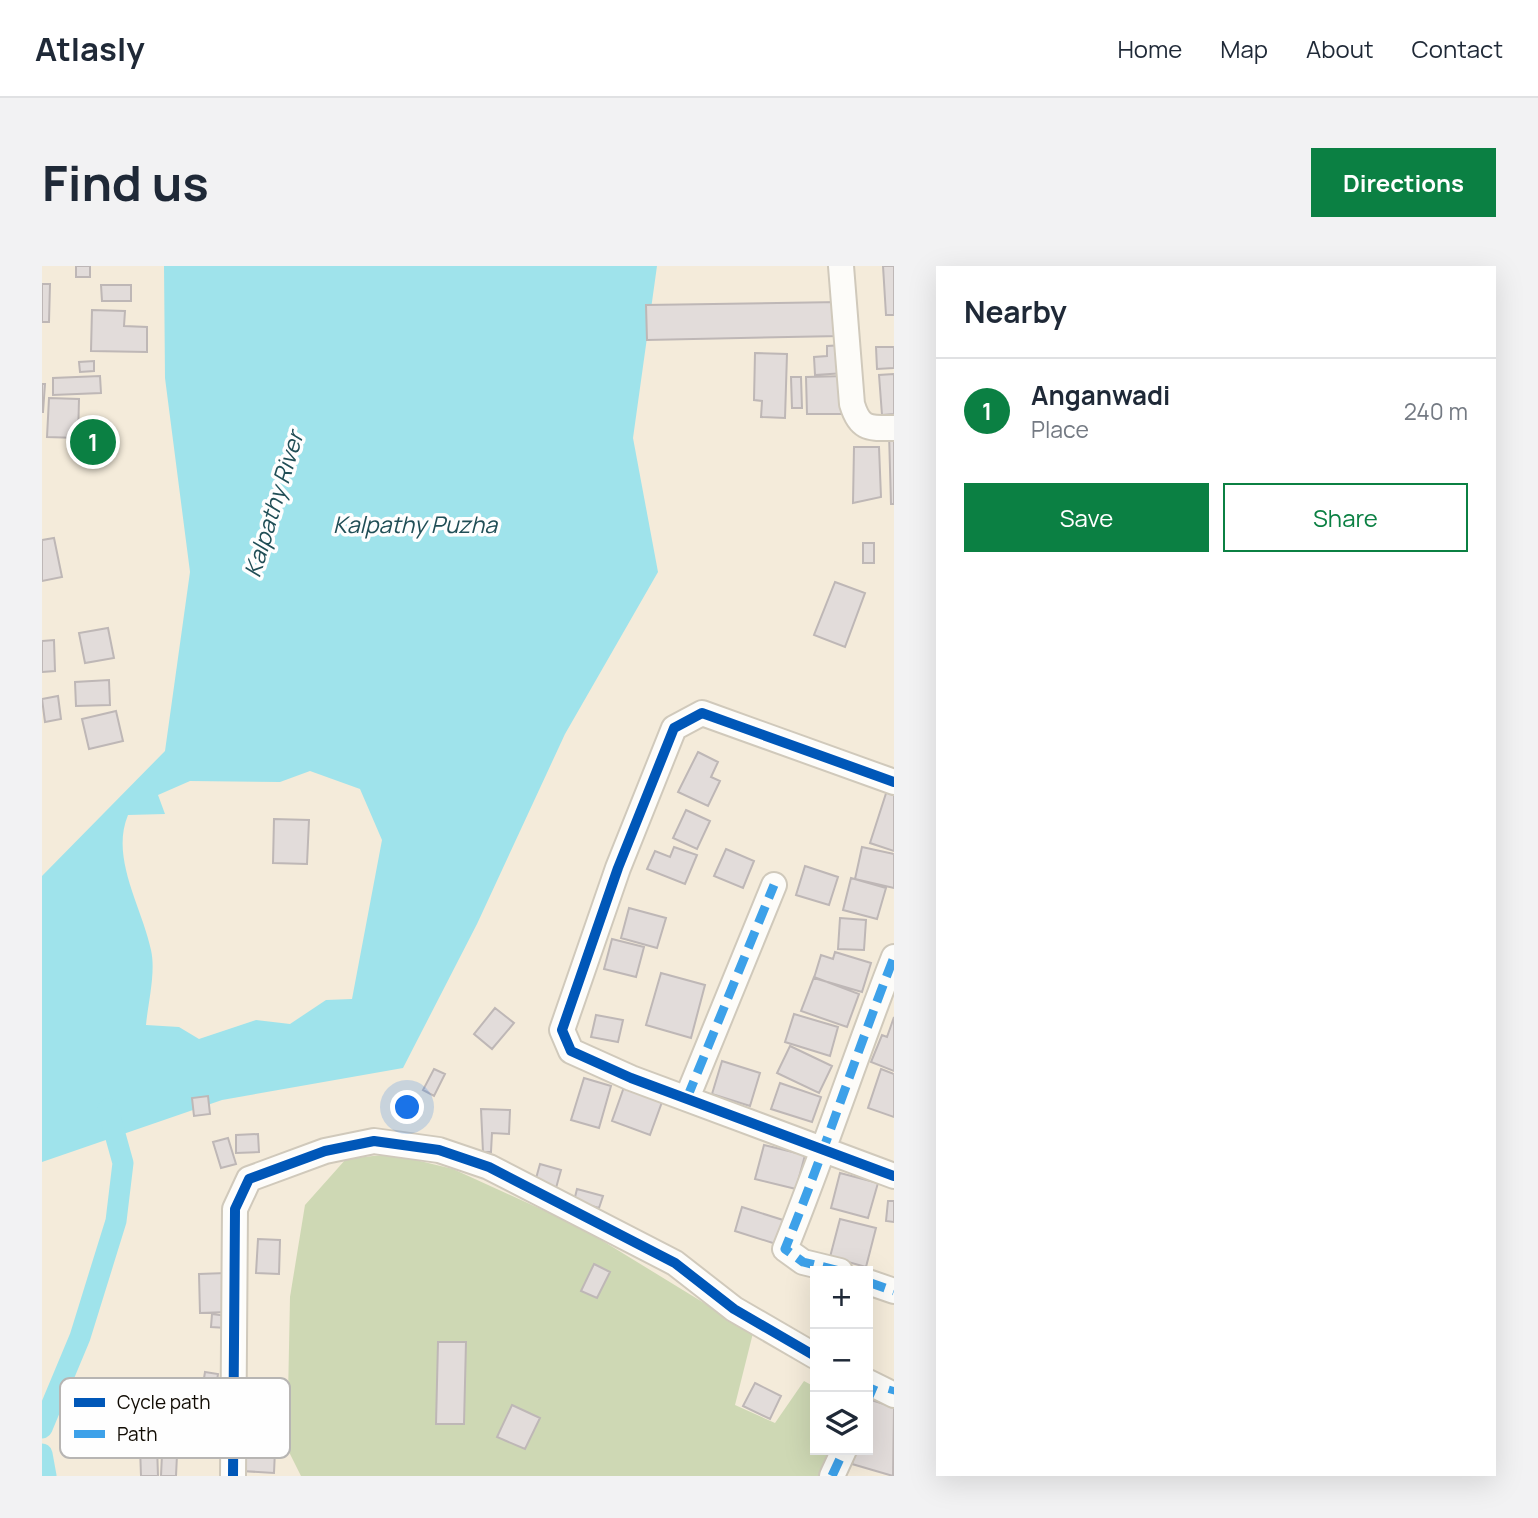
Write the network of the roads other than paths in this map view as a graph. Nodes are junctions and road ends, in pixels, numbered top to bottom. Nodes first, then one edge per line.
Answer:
1 (841, 266) edge
2 (894, 428) edge
3 (894, 782) edge
4 (774, 885) dead end
5 (894, 957) edge
6 (687, 1098) junction
7 (825, 1151) junction
8 (894, 1177) edge
9 (819, 1266) edge
10 (873, 1284) edge
11 (894, 1292) edge
12 (810, 1353) edge
13 (233, 1378) edge
14 (842, 1455) edge
15 (233, 1458) edge
16 (233, 1476) edge
17 (832, 1476) edge

1 - 2 street
3 - 6 street
4 - 6 street
5 - 7 street
6 - 7 street
7 - 8 street
7 - 9 street
10 - 11 street
12 - 13 street
14 - 17 street
15 - 16 street

